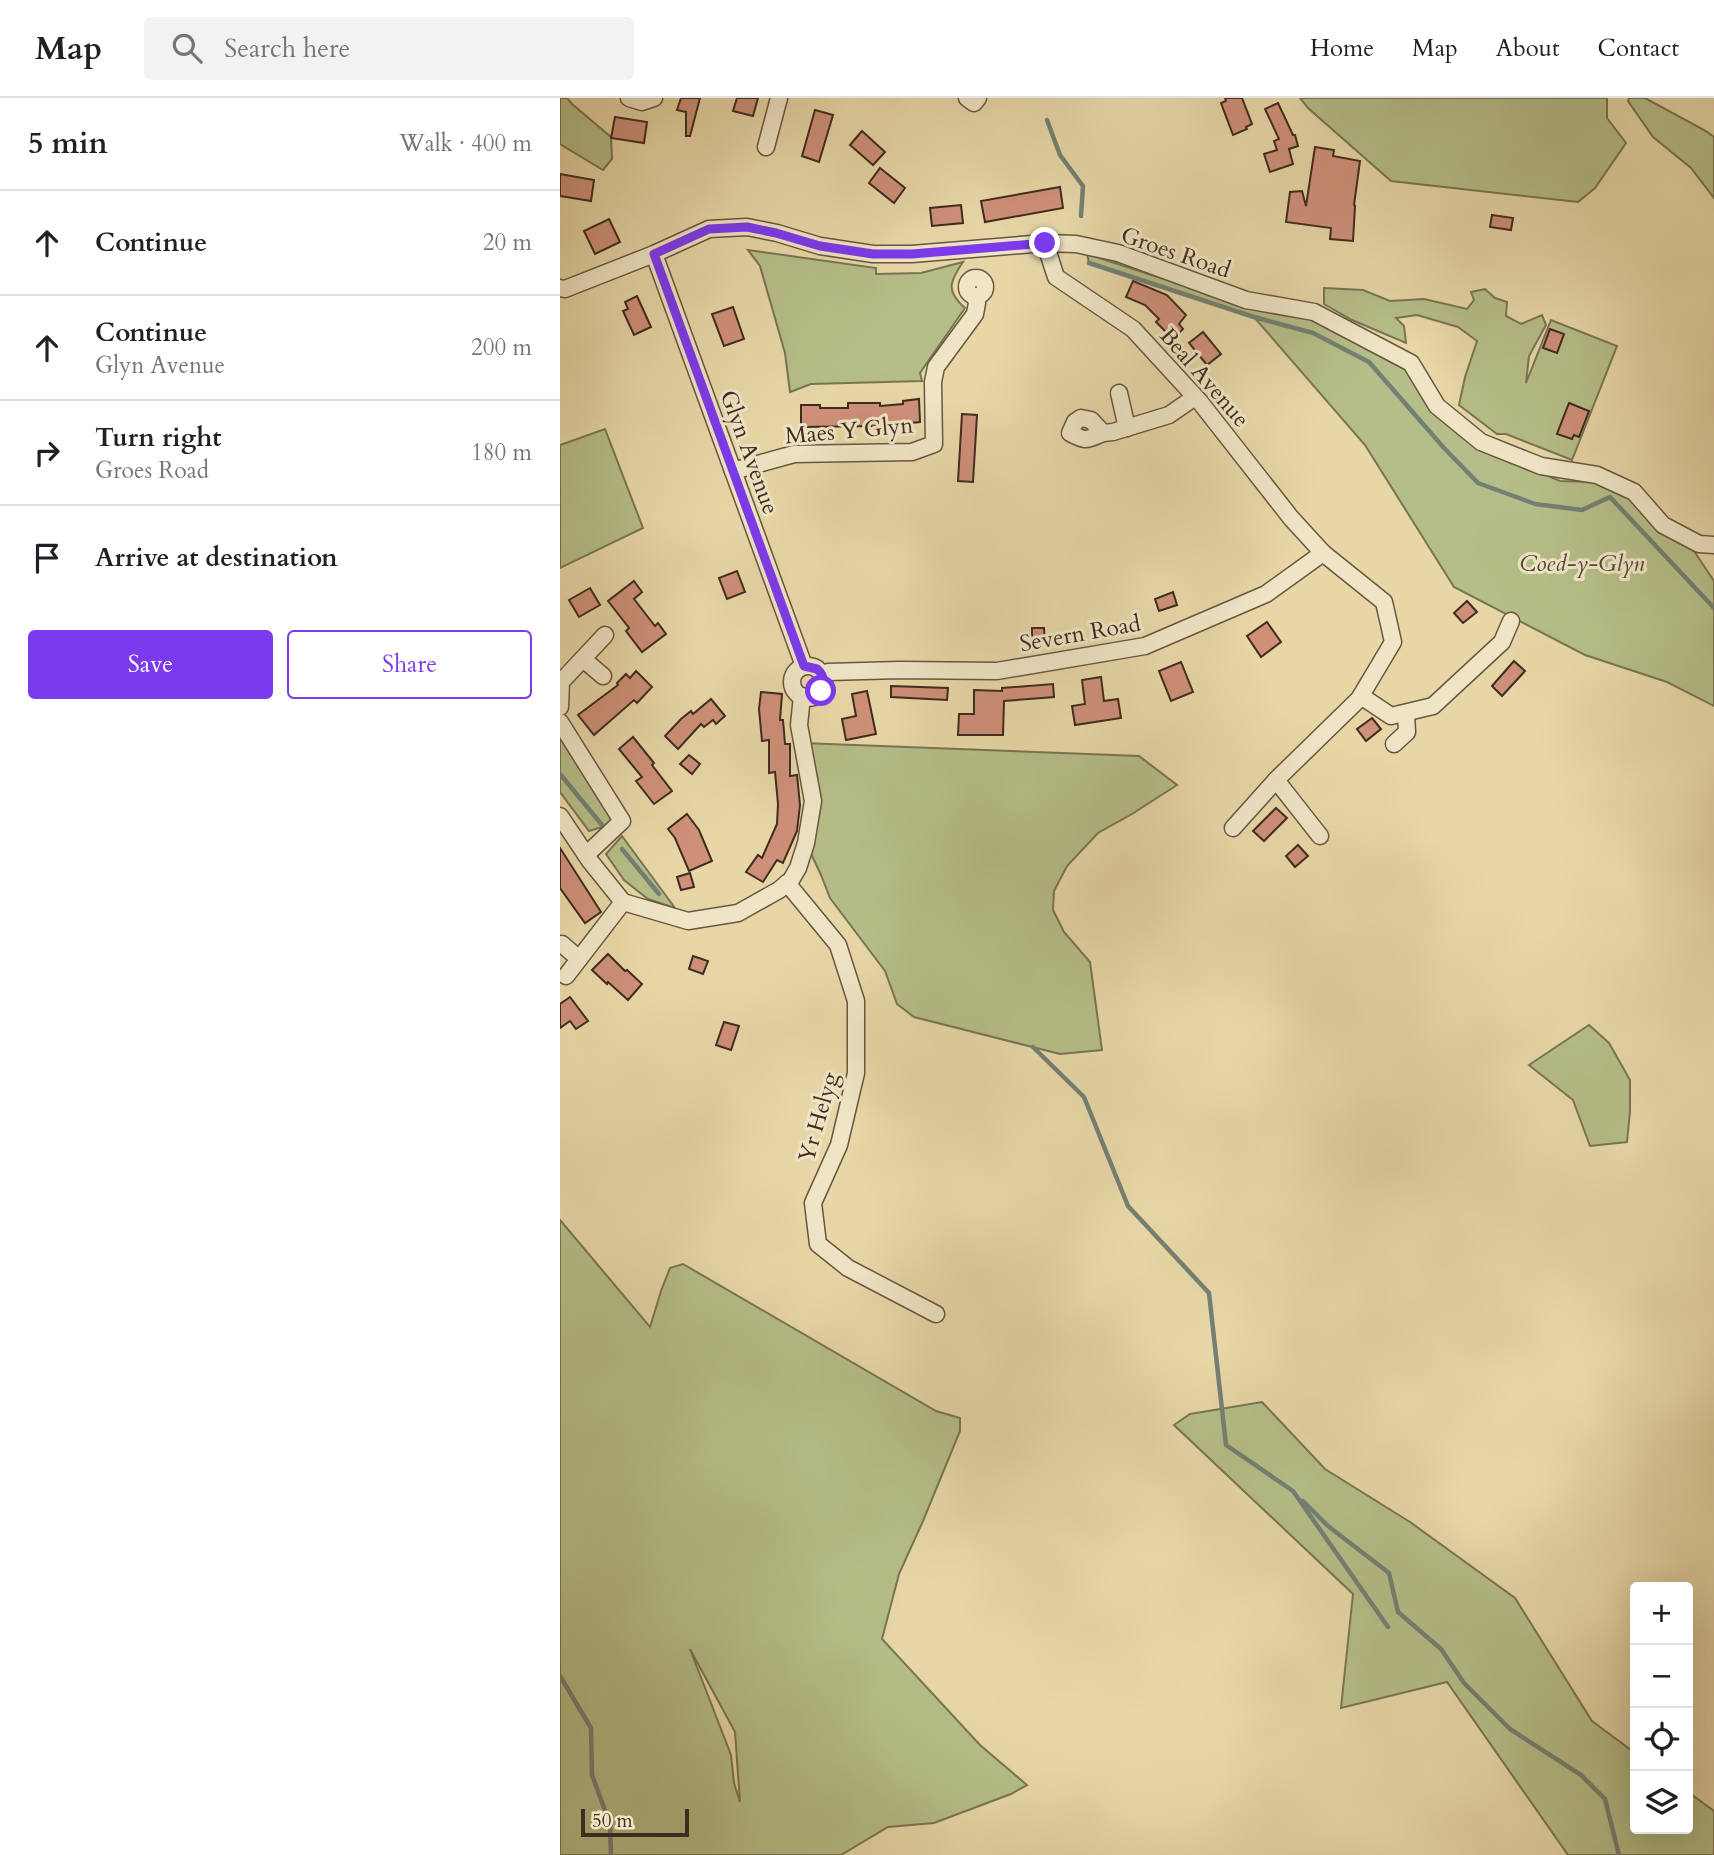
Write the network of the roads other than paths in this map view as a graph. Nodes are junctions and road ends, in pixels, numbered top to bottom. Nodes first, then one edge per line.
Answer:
1 (629, 98) edge
2 (654, 98) edge
3 (779, 98) edge
4 (967, 98) edge
5 (978, 98) edge
6 (766, 147) dead end
7 (1045, 243) junction
8 (654, 254) junction
9 (560, 288) edge
10 (975, 296) dead end
11 (1119, 393) dead end
12 (1195, 397) junction
13 (1127, 428) junction
14 (1103, 433) dead end
15 (733, 471) junction
16 (1714, 545) edge
17 (1323, 553) junction
18 (1511, 621) dead end
19 (605, 635) dead end
20 (583, 659) junction
21 (804, 666) junction
22 (603, 676) dead end
23 (823, 676) junction
24 (802, 696) junction
25 (1361, 696) junction
26 (560, 707) edge
27 (1405, 713) junction
28 (560, 722) edge
29 (1394, 744) dead end
30 (1276, 780) junction
31 (560, 816) edge
32 (1233, 828) dead end
33 (1320, 836) dead end
34 (586, 855) junction
35 (787, 883) junction
36 (622, 902) junction
37 (562, 944) edge
38 (579, 959) junction
39 (566, 976) dead end
40 (936, 1314) dead end

1 - 2 street
3 - 6 street
4 - 5 street
7 - 8 street, Groes Road
7 - 12 street, Beal Avenue
7 - 16 street, Groes Road
8 - 9 street, Groes Road
8 - 15 street, Glyn Avenue
10 - 15 street, Maes Y Glyn
11 - 13 street
12 - 13 street
12 - 17 street, Beal Avenue
13 - 14 street
15 - 21 street, Glyn Avenue
17 - 23 street, Severn Road
17 - 25 street, Beal Avenue
18 - 27 street
19 - 20 street
20 - 22 street
20 - 26 street
21 - 23 street
21 - 24 street
23 - 24 street
24 - 35 street
25 - 27 street
25 - 30 street, Beal Avenue
27 - 29 street
28 - 34 street
30 - 32 street, Beal Avenue
30 - 33 street
31 - 34 street
34 - 36 street
35 - 36 street
35 - 40 street, Yr Helyg
36 - 38 street
37 - 38 street
38 - 39 street

